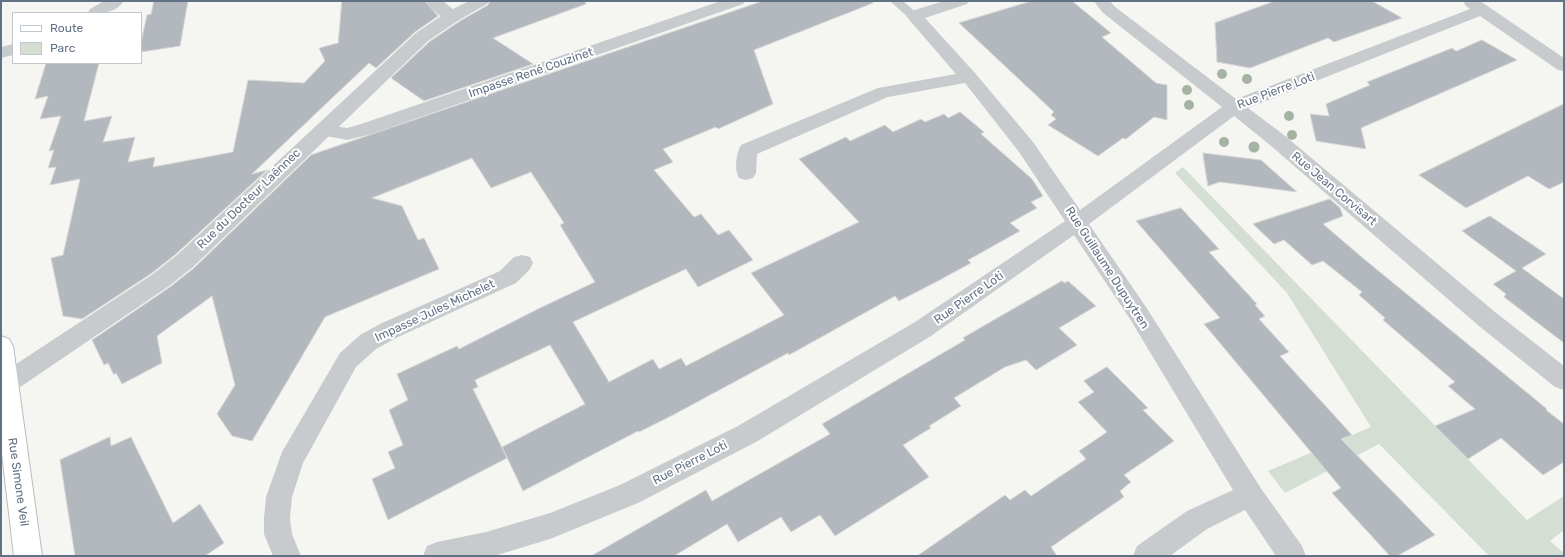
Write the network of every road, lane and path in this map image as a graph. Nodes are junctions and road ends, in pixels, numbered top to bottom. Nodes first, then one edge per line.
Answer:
1 (116, 1) edge
2 (434, 1) edge
3 (481, 1) edge
4 (737, 1) edge
5 (896, 1) edge
6 (961, 1) edge
7 (1102, 1) edge
8 (1477, 6) edge
9 (98, 12) edge
10 (453, 16) junction
11 (914, 16) junction
12 (12, 49) edge
13 (1, 53) edge
14 (1560, 59) edge
15 (970, 77) junction
16 (1234, 107) junction
17 (323, 130) junction
18 (746, 173) dead end
19 (1078, 222) junction
20 (522, 263) dead end
21 (1, 346) edge
22 (1564, 380) edge
23 (3, 385) edge
24 (1251, 496) junction
25 (28, 556) edge
26 (287, 556) edge
27 (437, 556) edge
28 (1147, 556) edge
29 (1292, 556) edge

1 - 9 street
2 - 10 street
3 - 10 street, Rue du Docteur Laënnec
4 - 17 street, Impasse René Couzinet
5 - 11 lane, Rue Guillaume Dupuytren
6 - 11 street
7 - 16 street, Rue Jean Corvisart
8 - 14 street
8 - 16 street, Rue Pierre Loti
10 - 17 street, Rue du Docteur Laënnec
11 - 15 street, Rue Guillaume Dupuytren
12 - 13 street
15 - 18 street
15 - 19 street, Rue Guillaume Dupuytren
16 - 19 street, Rue Pierre Loti
16 - 22 street, Rue Jean Corvisart
17 - 23 street, Rue du Docteur Laënnec
19 - 24 street, Rue Guillaume Dupuytren
19 - 27 street, Rue Pierre Loti
20 - 26 street, Impasse Jules Michelet
21 - 23 main road, Rue Simone Veil
23 - 25 main road, Rue Simone Veil
24 - 28 street
24 - 29 street, Rue Guillaume Dupuytren

